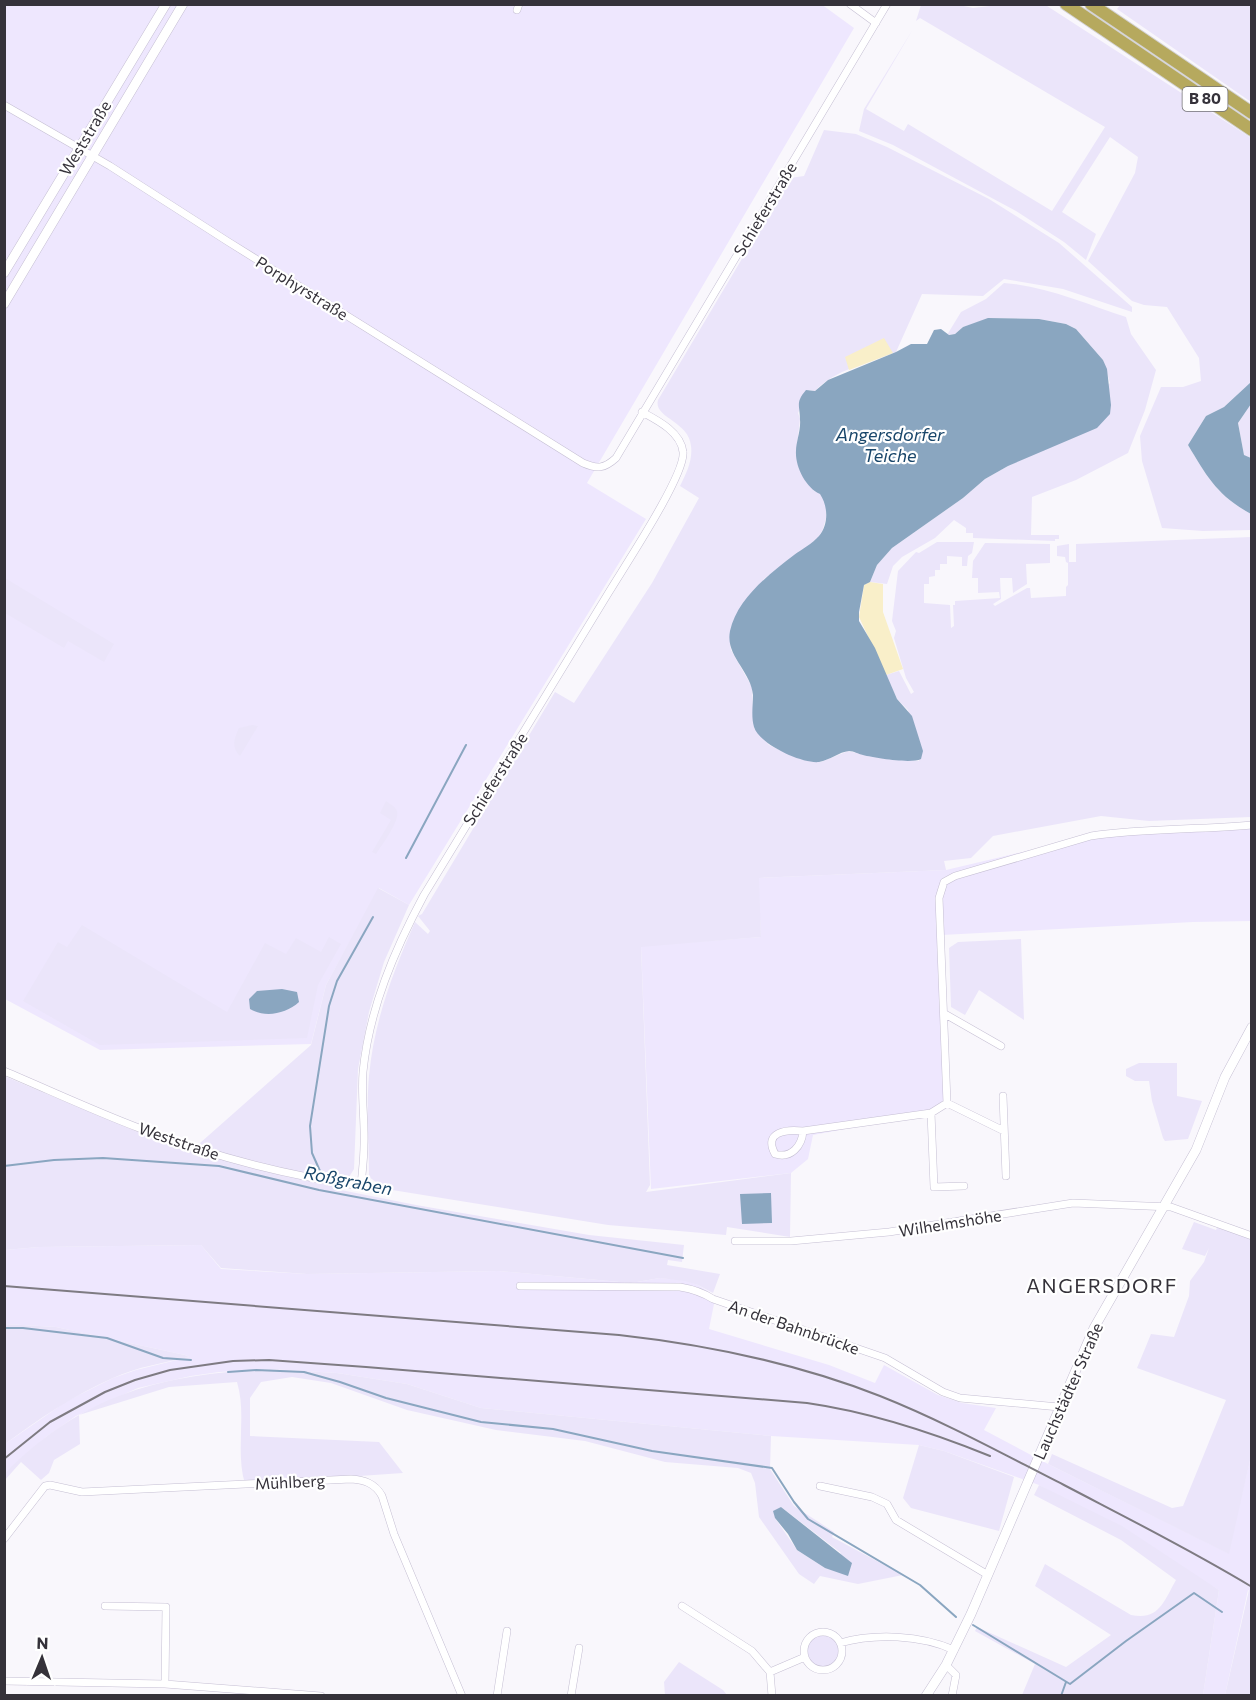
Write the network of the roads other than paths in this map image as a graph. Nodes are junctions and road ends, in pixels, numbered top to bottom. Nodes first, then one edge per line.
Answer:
1 (166, 4) edge
2 (183, 4) edge
3 (850, 4) edge
4 (887, 4) edge
5 (1066, 4) edge
6 (1091, 4) edge
7 (876, 23) junction
8 (4, 105) edge
9 (1251, 114) edge
10 (1251, 130) edge
11 (79, 148) junction
12 (92, 155) junction
13 (4, 273) edge
14 (4, 304) edge
15 (642, 412) junction
16 (601, 468) joint
17 (1251, 825) edge
18 (945, 1014) junction
19 (1251, 1028) edge
20 (1001, 1046) dead end
21 (4, 1071) edge
22 (1003, 1096) dead end
23 (947, 1103) junction
24 (931, 1113) junction
25 (803, 1131) junction
26 (1004, 1131) junction
27 (1006, 1176) dead end
28 (361, 1186) joint
29 (964, 1186) dead end
30 (1164, 1207) junction
31 (1251, 1236) edge
32 (735, 1240) dead end
33 (520, 1286) dead end
34 (1059, 1407) junction
35 (820, 1486) dead end
36 (4, 1539) edge
37 (988, 1575) junction
38 (105, 1606) dead end
39 (682, 1606) dead end
40 (507, 1631) dead end
41 (840, 1643) junction
42 (579, 1648) dead end
43 (954, 1650) junction
44 (805, 1657) junction
45 (946, 1665) junction
46 (770, 1672) junction
47 (4, 1681) edge
48 (165, 1684) junction
49 (321, 1695) edge
50 (462, 1695) edge
51 (497, 1695) edge
52 (571, 1695) edge
53 (772, 1695) edge
54 (926, 1695) edge
55 (952, 1695) edge

1 - 11 main road, Weststraße
2 - 12 main road
3 - 7 street
4 - 7 street, Schieferstraße
5 - 10 highway, B 80
6 - 9 highway, B 80
7 - 15 street, Schieferstraße
8 - 11 street, Porphyrstraße
11 - 12 street, Porphyrstraße
11 - 13 main road, Weststraße
12 - 14 main road
12 - 16 street, Porphyrstraße
15 - 16 street, Schieferstraße
15 - 28 street, Schieferstraße
17 - 18 street
18 - 20 street
18 - 23 street
19 - 30 main road, Lauchstädter Straße
21 - 28 street, Weststraße
22 - 26 street
23 - 24 street
23 - 26 street
24 - 25 street
24 - 29 street
25 - 25 street
26 - 27 street
30 - 31 street, Wilhelmshöhe
30 - 32 street, Wilhelmshöhe
30 - 34 main road, Lauchstädter Straße
33 - 34 street, An der Bahnbrücke
34 - 37 main road, Lauchstädter Straße
35 - 37 street
36 - 50 street, Mühlberg
37 - 43 main road, Lauchstädter Straße
38 - 48 street
39 - 46 street
40 - 51 street
41 - 43 street
41 - 44 street
41 - 44 street
42 - 52 street
43 - 45 main road, Lauchstädter Straße
44 - 46 street
45 - 54 main road, Lauchstädter Straße
45 - 55 street
46 - 53 street
47 - 48 street
48 - 49 street

